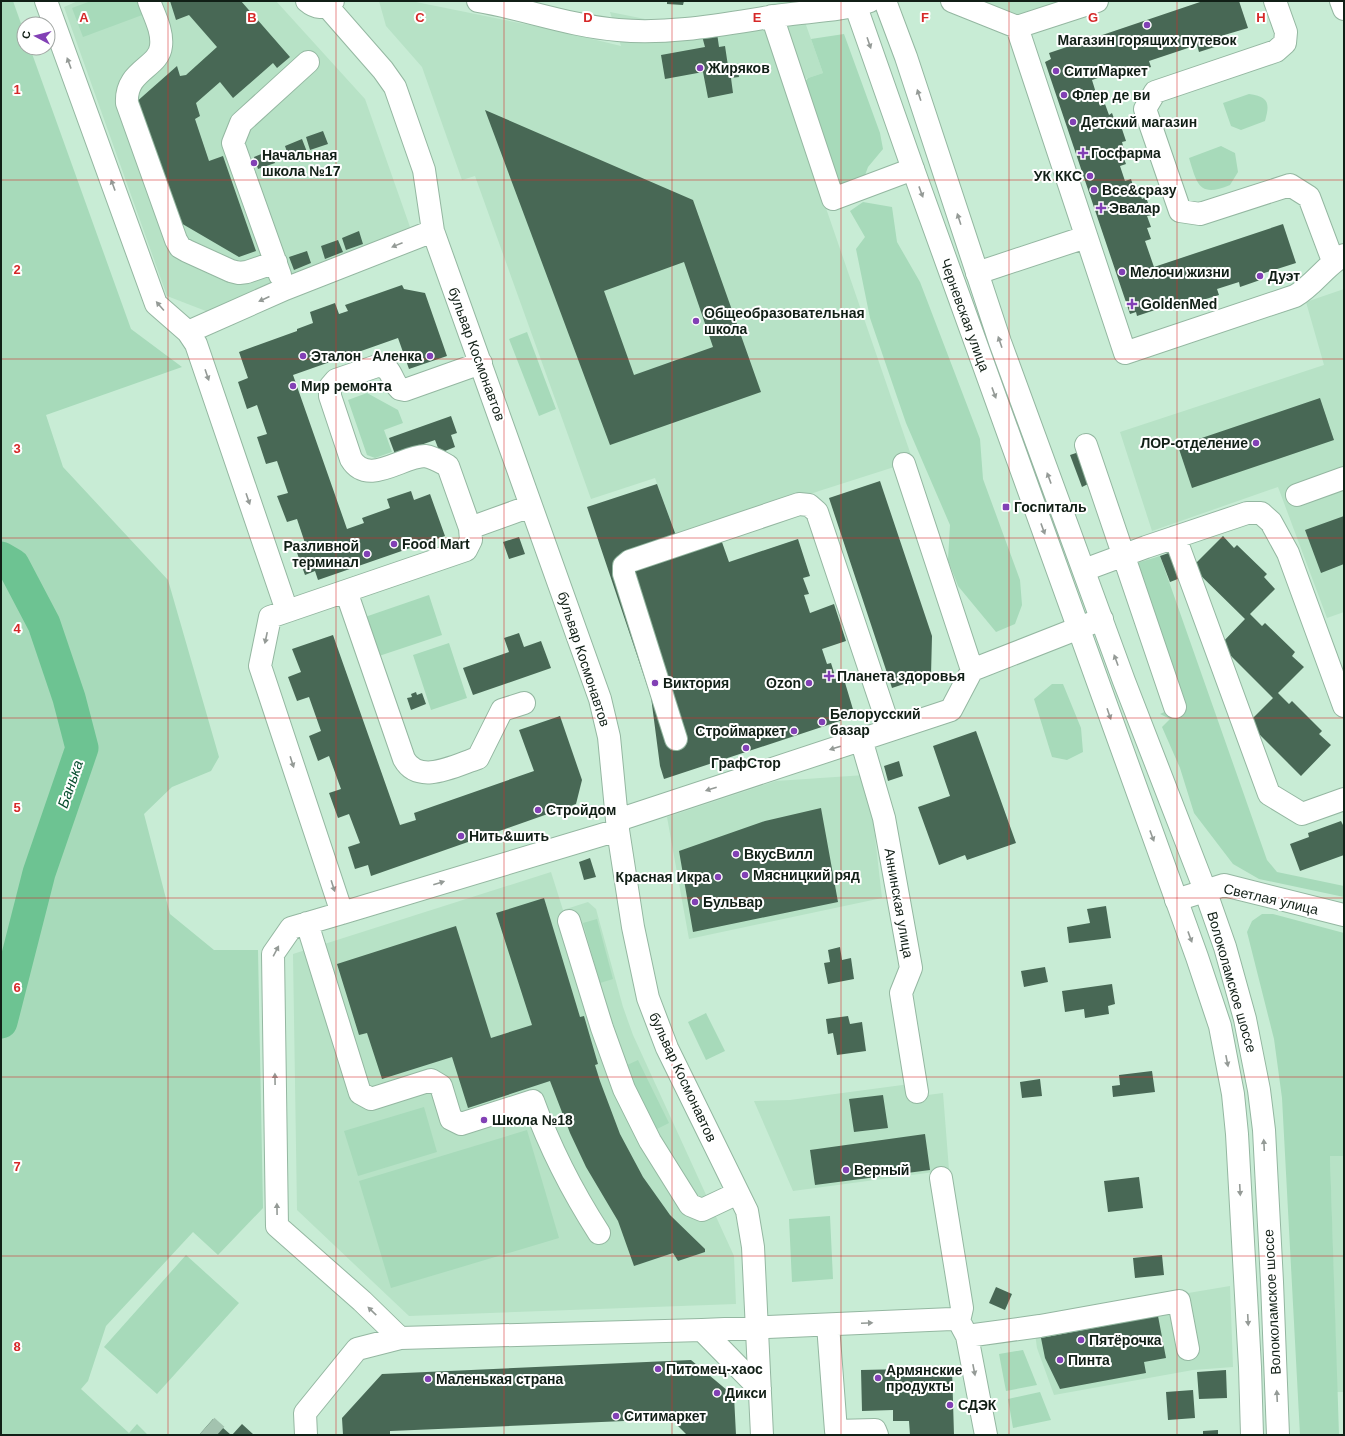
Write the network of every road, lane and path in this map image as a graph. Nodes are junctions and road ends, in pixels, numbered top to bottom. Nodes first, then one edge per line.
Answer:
1 (46, 1) edge
2 (149, 1) edge
3 (478, 1) edge
4 (885, 1) edge
5 (952, 1) edge
6 (1097, 1) edge
7 (1275, 1) edge
8 (1341, 1) edge
9 (322, 3) edge
10 (860, 3) edge
11 (1344, 9) edge
12 (772, 16) junction
13 (1017, 27) junction
14 (308, 62) dead end
15 (912, 169) junction
16 (434, 231) junction
17 (1086, 237) junction
18 (1339, 258) edge
19 (276, 262) junction
20 (978, 273) junction
21 (285, 290) junction
22 (188, 332) junction
23 (481, 364) junction
24 (1086, 445) dead end
25 (904, 464) dead end
26 (1344, 478) edge
27 (1297, 495) dead end
28 (531, 506) junction
29 (470, 528) junction
30 (1175, 537) junction
31 (1123, 556) junction
32 (1084, 570) junction
33 (346, 591) junction
34 (287, 612) junction
35 (1102, 619) junction
36 (1079, 628) junction
37 (972, 670) junction
38 (524, 703) dead end
39 (1344, 706) edge
40 (1175, 707) dead end
41 (890, 730) junction
42 (676, 739) dead end
43 (862, 739) junction
44 (1344, 799) edge
45 (618, 825) junction
46 (1205, 890) junction
47 (1176, 900) junction
48 (342, 912) junction
49 (1344, 915) edge
50 (569, 921) dead end
51 (306, 923) junction
52 (917, 1092) dead end
53 (941, 1178) dead end
54 (738, 1193) junction
55 (599, 1233) dead end
56 (828, 1325) junction
57 (757, 1328) junction
58 (963, 1329) junction
59 (702, 1330) junction
60 (400, 1338) junction
61 (1188, 1349) dead end
62 (760, 1389) junction
63 (306, 1435) edge
64 (762, 1435) edge
65 (877, 1435) edge
66 (986, 1435) edge
67 (1252, 1435) edge
68 (1278, 1435) edge

22 -> 1 main road
2 - 19 main road
3 - 12 main road
20 -> 4 main road, Черневская улица
5 - 13 main road
6 - 13 main road
7 - 18 main road
8 - 11 main road
9 - 16 main road, бульвар Космонавтов
10 - 12 main road
10 -> 15 main road, Черневская улица
12 - 15 main road
13 - 17 main road
14 - 19 main road
15 -> 36 main road, Черневская улица
16 -> 21 main road
16 - 23 main road, бульвар Космонавтов
17 - 18 main road
17 - 20 main road
19 - 21 main road
32 -> 20 main road, Черневская улица
21 -> 22 main road
22 -> 34 main road
23 - 28 main road, бульвар Космонавтов
23 - 29 main road
24 - 31 main road
25 - 37 main road
26 - 27 main road
28 - 29 main road
28 - 45 main road, бульвар Космонавтов
29 - 33 main road
30 - 31 main road
30 - 39 main road
30 - 44 main road
31 - 32 main road
31 - 40 main road
32 - 35 main road, Черневская улица
33 - 34 main road
33 - 38 main road
34 -> 48 main road
35 - 36 main road
46 -> 35 main road, Волоколамское шоссе
36 - 37 main road
36 -> 47 main road, Волоколамское шоссе
37 - 41 main road
41 - 42 main road
41 - 43 main road
43 -> 45 main road
43 - 52 main road, Аннинская улица
48 -> 45 main road
45 - 54 main road, бульвар Космонавтов
46 - 47 main road, Светлая улица
46 - 49 main road, Светлая улица
68 -> 46 main road, Волоколамское шоссе
47 -> 67 main road, Волоколамское шоссе
48 - 51 main road
50 - 54 main road
51 - 55 main road
60 -> 51 main road
53 - 58 main road
54 - 57 main road, бульвар Космонавтов
56 - 57 main road
56 -> 58 main road
56 - 65 main road
57 - 59 main road
57 - 62 main road, бульвар Космонавтов
58 - 61 main road
58 -> 66 main road
59 - 60 main road
59 - 62 main road
60 - 63 main road
62 - 64 main road, бульвар Космонавтов

